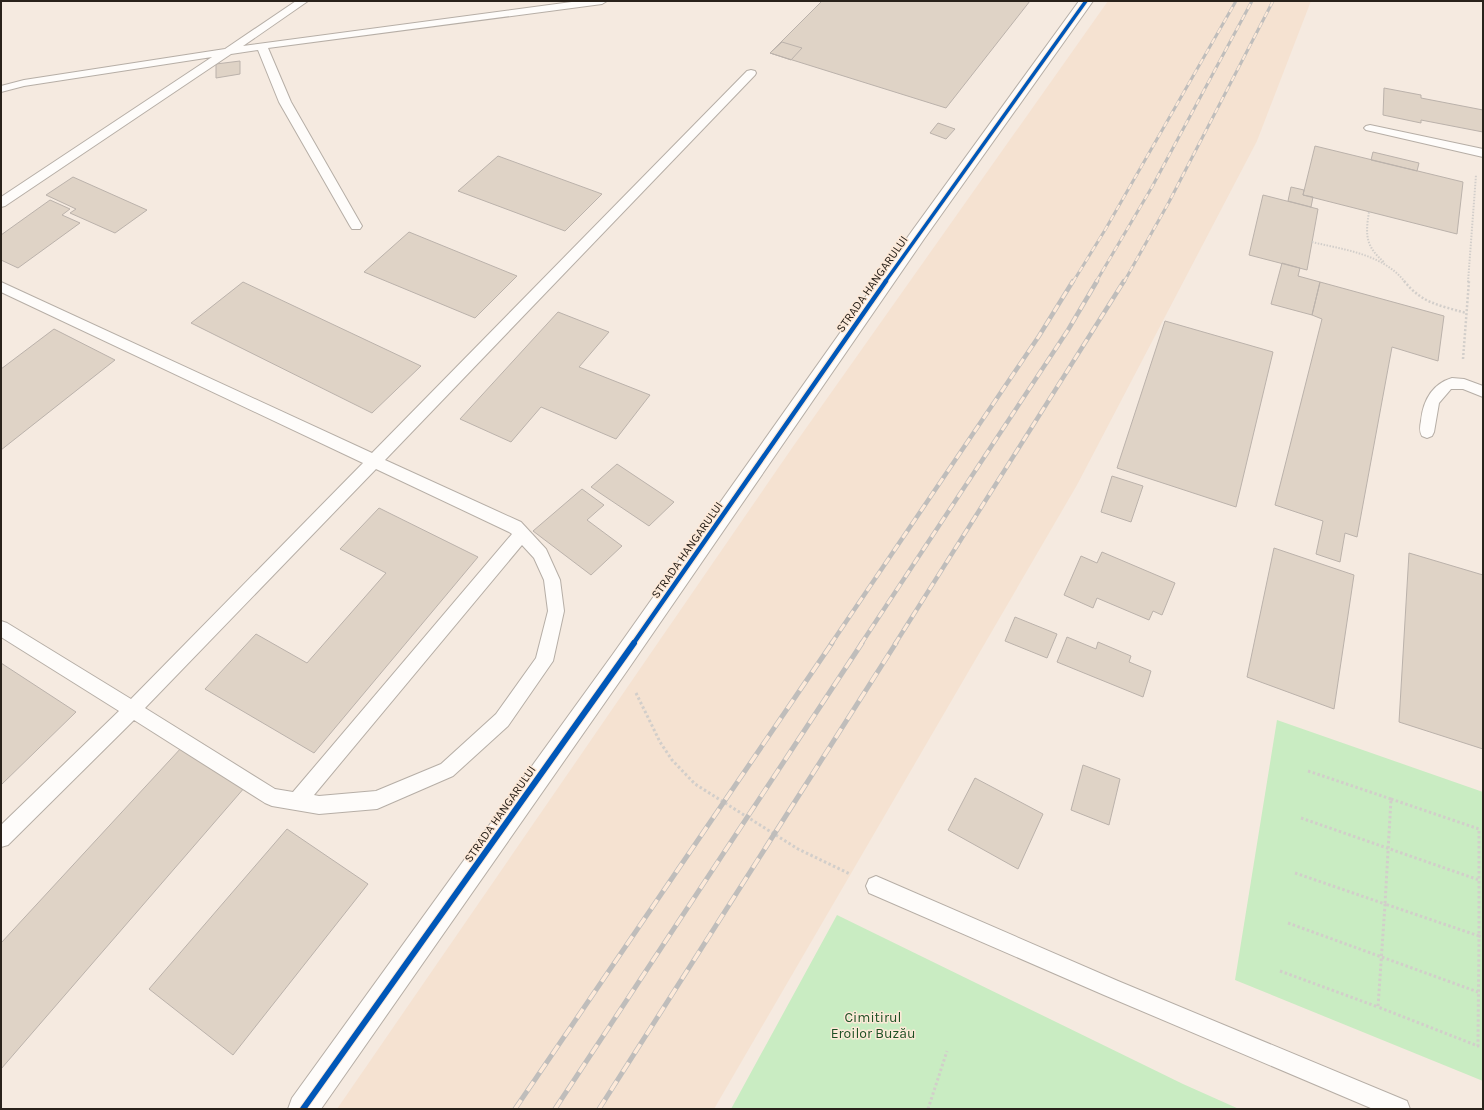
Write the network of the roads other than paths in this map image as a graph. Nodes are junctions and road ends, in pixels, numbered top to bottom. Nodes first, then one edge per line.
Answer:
1 (303, 1) edge
2 (602, 1) edge
3 (1086, 1) edge
4 (262, 46) junction
5 (226, 52) junction
6 (751, 73) dead end
7 (1, 89) edge
8 (1370, 128) dead end
9 (1480, 153) edge
10 (1, 203) edge
11 (356, 226) dead end
12 (1, 287) edge
13 (1483, 392) edge
14 (1427, 432) dead end
15 (374, 461) junction
16 (521, 534) junction
17 (1, 628) edge
18 (132, 710) junction
19 (297, 801) junction
20 (1, 838) edge
21 (876, 886) road end
22 (303, 1109) edge
23 (1399, 1109) edge

1 - 5 lane
2 - 4 lane
3 - 22 street, STRADA HANGARULUI
4 - 5 lane
4 - 11 lane
5 - 7 lane
5 - 10 lane
6 - 15 lane
8 - 9 lane
12 - 15 lane
13 - 14 lane
15 - 16 lane
15 - 18 lane
16 - 19 lane
16 - 19 lane
17 - 18 lane
18 - 19 lane
18 - 20 lane
21 - 23 lane

